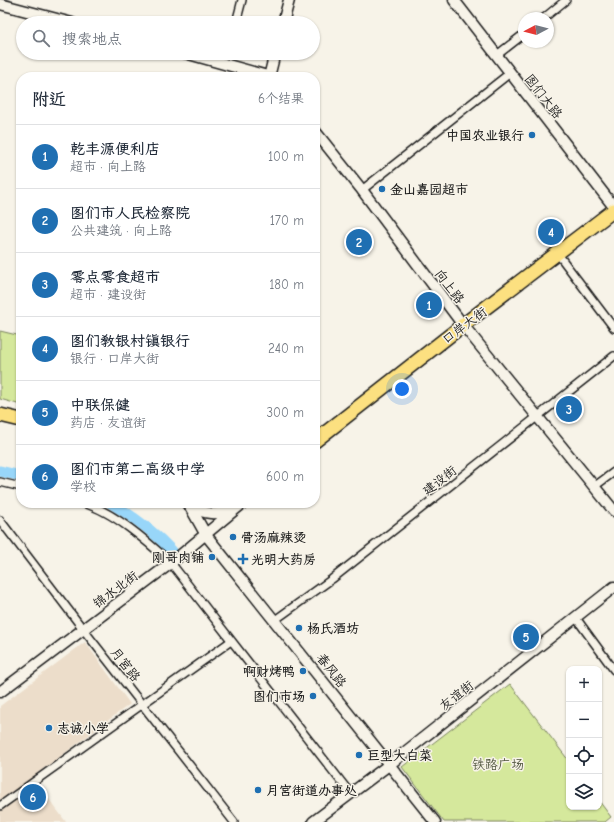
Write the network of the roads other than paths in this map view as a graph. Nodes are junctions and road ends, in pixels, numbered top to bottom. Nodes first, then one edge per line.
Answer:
1 (242, 0) edge
2 (289, 0) edge
3 (454, 0) edge
4 (566, 0) edge
5 (2, 6) edge
6 (551, 12) edge
7 (43, 16) edge
8 (238, 16) edge
9 (285, 16) edge
10 (518, 39) edge
11 (497, 55) junction
12 (211, 60) edge
13 (273, 60) edge
14 (255, 72) edge
15 (271, 72) edge
16 (510, 72) junction
17 (320, 137) edge
18 (362, 190) junction
19 (614, 207) edge
20 (614, 210) edge
21 (558, 254) junction
22 (463, 325) junction
23 (614, 328) edge
24 (614, 356) edge
25 (0, 415) edge
26 (538, 416) junction
27 (16, 419) edge
28 (320, 437) edge
29 (614, 472) edge
30 (0, 482) edge
31 (16, 486) edge
32 (594, 486) junction
33 (94, 508) edge
34 (191, 508) edge
35 (195, 508) edge
36 (234, 508) edge
37 (237, 508) edge
38 (614, 511) edge
39 (0, 520) edge
40 (206, 535) junction
41 (171, 563) junction
42 (614, 587) edge
43 (576, 618) junction
44 (275, 620) junction
45 (83, 629) junction
46 (231, 641) junction
47 (614, 670) edge
48 (0, 692) edge
49 (142, 704) junction
50 (390, 764) junction
51 (350, 793) junction
52 (0, 806) edge
53 (234, 822) edge
54 (313, 822) edge
55 (435, 822) edge

1 - 8 street
2 - 9 street
3 - 11 street, 图们大路
4 - 6 street
5 - 7 street
10 - 11 street
11 - 16 street, 图们大路
12 - 14 street
13 - 15 street
16 - 18 street
16 - 19 street, 图们大路
17 - 18 street, 向上路
18 - 22 street, 向上路
20 - 21 highway, 口岸大街
21 - 22 highway, 口岸大街
21 - 23 street
22 - 26 street, 向上路
22 - 28 highway, 口岸大街
24 - 26 street, 建设街
25 - 27 highway
26 - 32 street, 向上路
26 - 44 street, 建设街
29 - 32 street
30 - 31 street
32 - 38 street, 向上路
33 - 41 street
34 - 40 street, 春风路
35 - 36 street
37 - 40 street, 锦水北街
39 - 45 street, 月宫路
40 - 41 street, 锦水北街
40 - 44 street, 春风路
41 - 45 street, 锦水北街
41 - 46 street
42 - 43 street, 友谊街
43 - 47 street
43 - 50 street, 友谊街
44 - 50 street, 春风路
45 - 48 street, 锦水北街
45 - 49 street, 月宫路
46 - 49 street
46 - 51 street
49 - 52 street
49 - 53 street, 月宫路
50 - 51 street, 友谊街
50 - 55 street, 春风路
51 - 54 street, 友谊街

